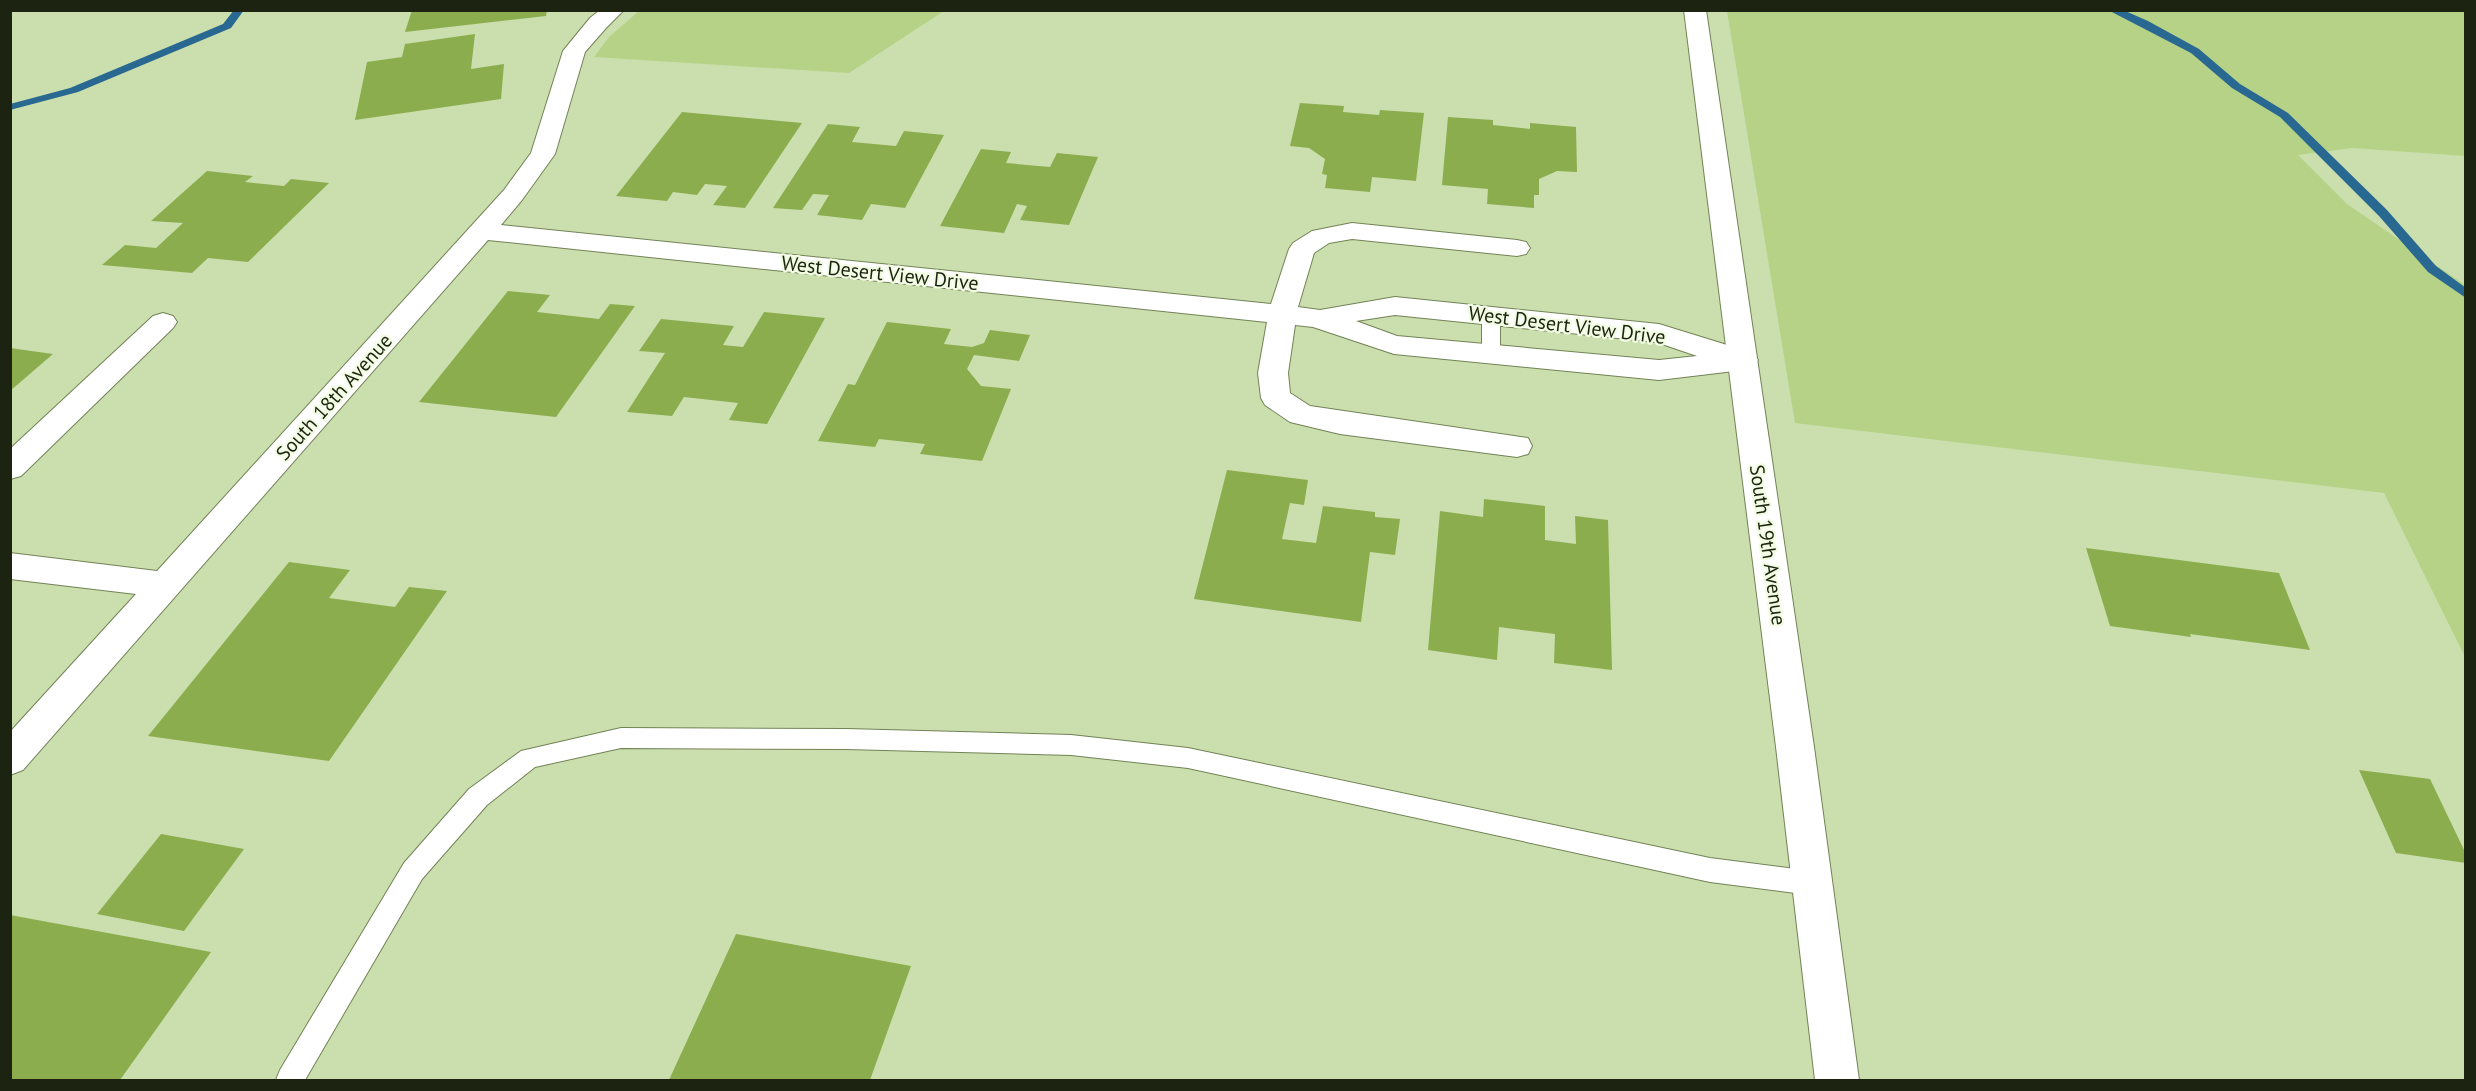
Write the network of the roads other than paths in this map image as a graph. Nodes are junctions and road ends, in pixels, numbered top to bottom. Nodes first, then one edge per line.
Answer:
1 (614, 10) edge
2 (1695, 10) edge
3 (484, 229) junction
4 (1517, 248) dead end
5 (1282, 315) junction
6 (1491, 316) junction
7 (1317, 318) junction
8 (163, 322) dead end
9 (1491, 354) junction
10 (1743, 360) junction
11 (1517, 446) dead end
12 (10, 468) edge
13 (10, 566) edge
14 (167, 585) junction
15 (10, 759) edge
16 (1812, 883) junction
17 (290, 1080) edge
18 (1837, 1080) edge

1 - 3 street, South 18th Avenue
2 - 10 street, South 19th Avenue
3 - 5 street, West Desert View Drive
3 - 14 street, South 18th Avenue
4 - 5 street
5 - 7 street, West Desert View Drive
5 - 11 street
6 - 7 street, West Desert View Drive
6 - 9 lane
6 - 10 street, West Desert View Drive
7 - 9 street, West Desert View Drive
8 - 12 street
9 - 10 street, West Desert View Drive
10 - 16 street, South 19th Avenue
13 - 14 street
14 - 15 street, South 18th Avenue
16 - 17 lane
16 - 18 street, South 19th Avenue

